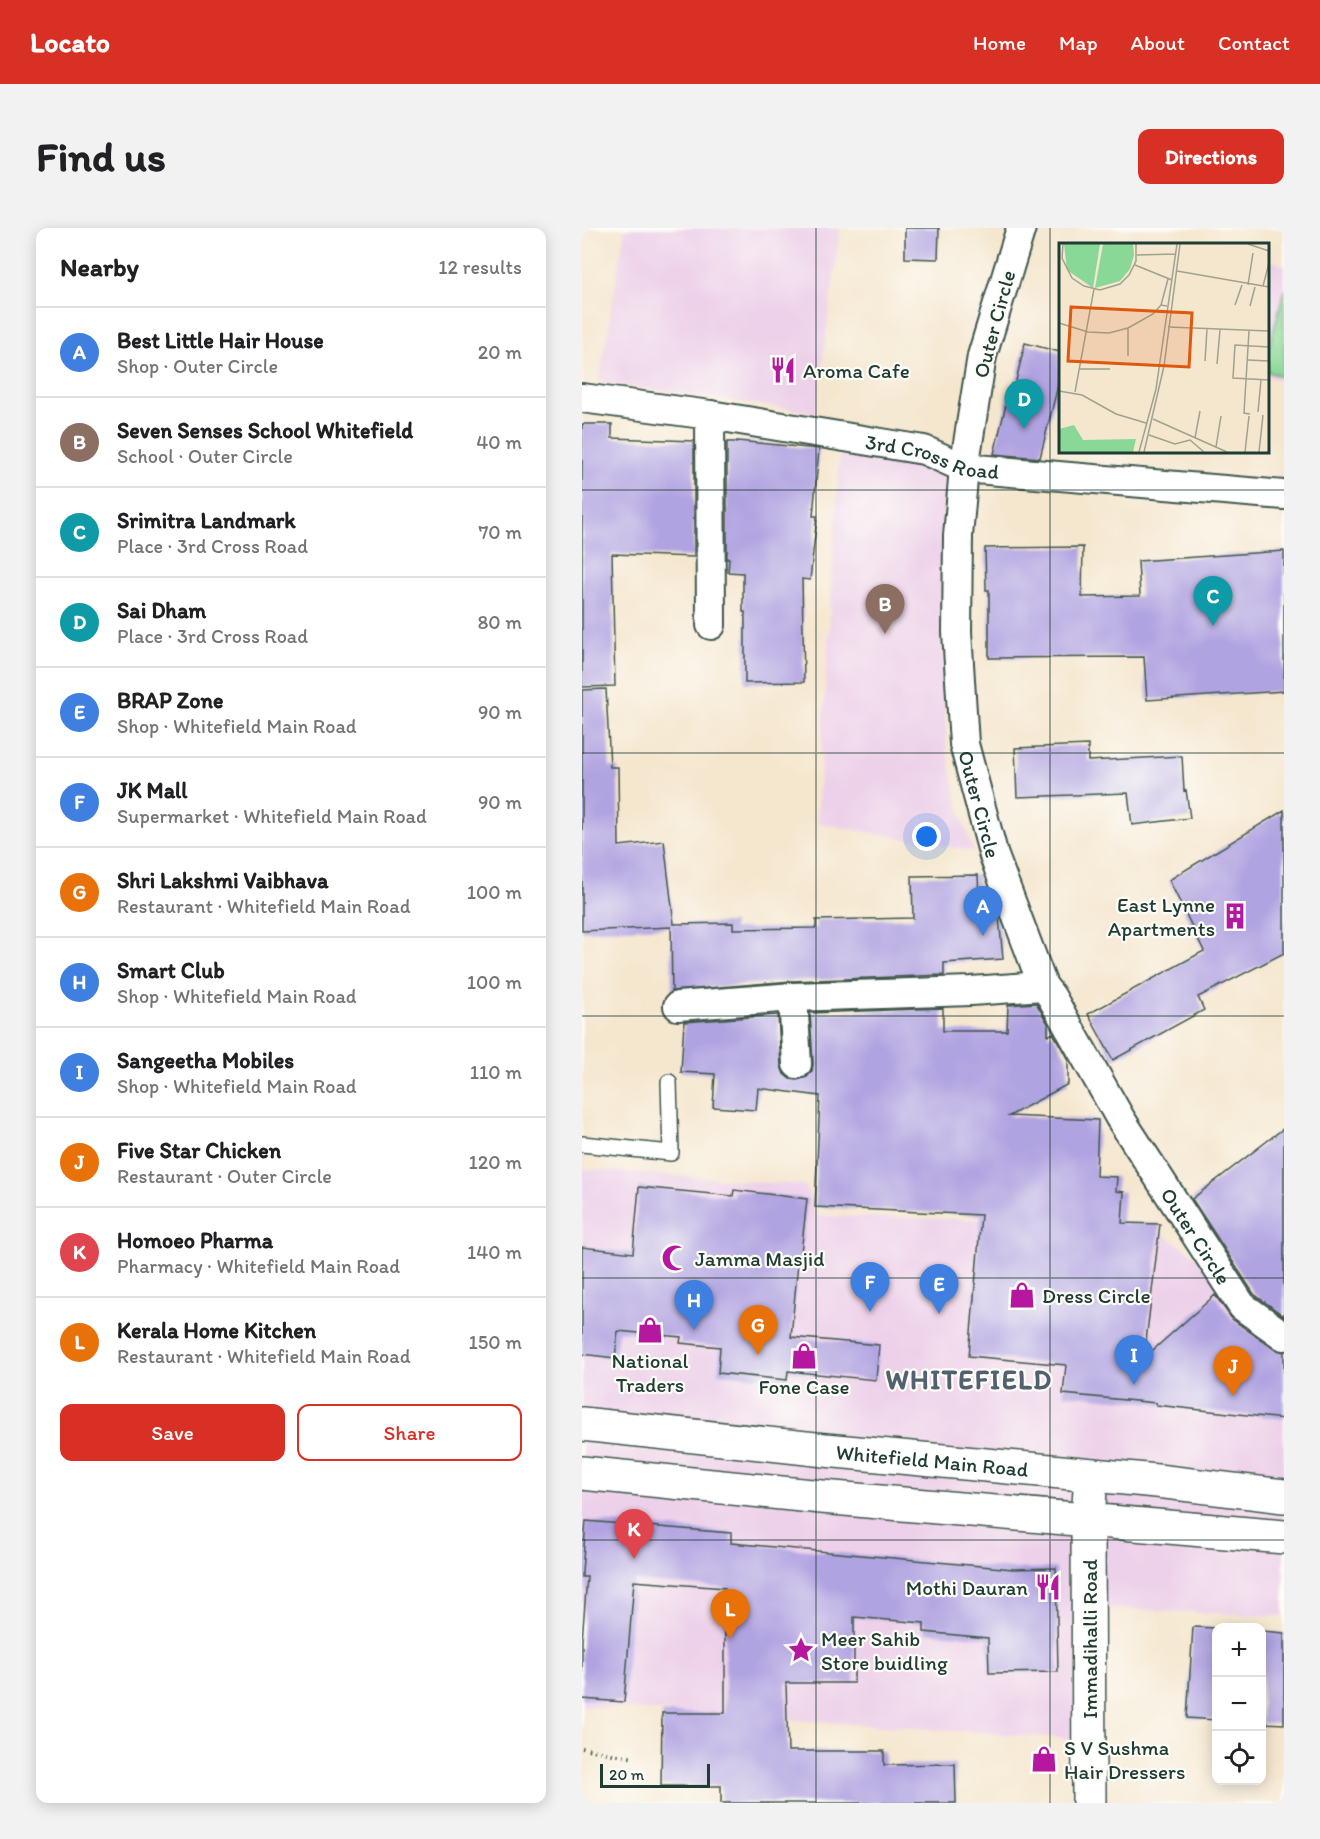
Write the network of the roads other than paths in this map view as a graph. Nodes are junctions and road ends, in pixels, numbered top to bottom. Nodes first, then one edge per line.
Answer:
1 (1020, 228) edge
2 (582, 398) edge
3 (710, 415) junction
4 (964, 468) junction
5 (1284, 495) edge
6 (711, 625) dead end
7 (1043, 986) junction
8 (793, 997) junction
9 (678, 1006) dead end
10 (797, 1064) dead end
11 (669, 1082) dead end
12 (582, 1144) edge
13 (1284, 1336) edge
14 (582, 1424) edge
15 (582, 1473) edge
16 (1091, 1475) junction
17 (1284, 1496) edge
18 (1088, 1520) junction
19 (1284, 1537) edge
20 (1089, 1803) edge

1 - 4 street, Outer Circle
2 - 3 street, 3rd Cross Road
3 - 4 street, 3rd Cross Road
3 - 6 street
4 - 5 street, 3rd Cross Road
4 - 7 street, Outer Circle
7 - 8 street
7 - 13 street, Outer Circle
8 - 9 street
8 - 10 street
11 - 12 lane
14 - 16 main road, Whitefield Main Road
15 - 18 main road
16 - 17 main road, Whitefield Main Road
16 - 18 main road, Immadihalli Road
18 - 19 main road
18 - 20 main road, Immadihalli Road

